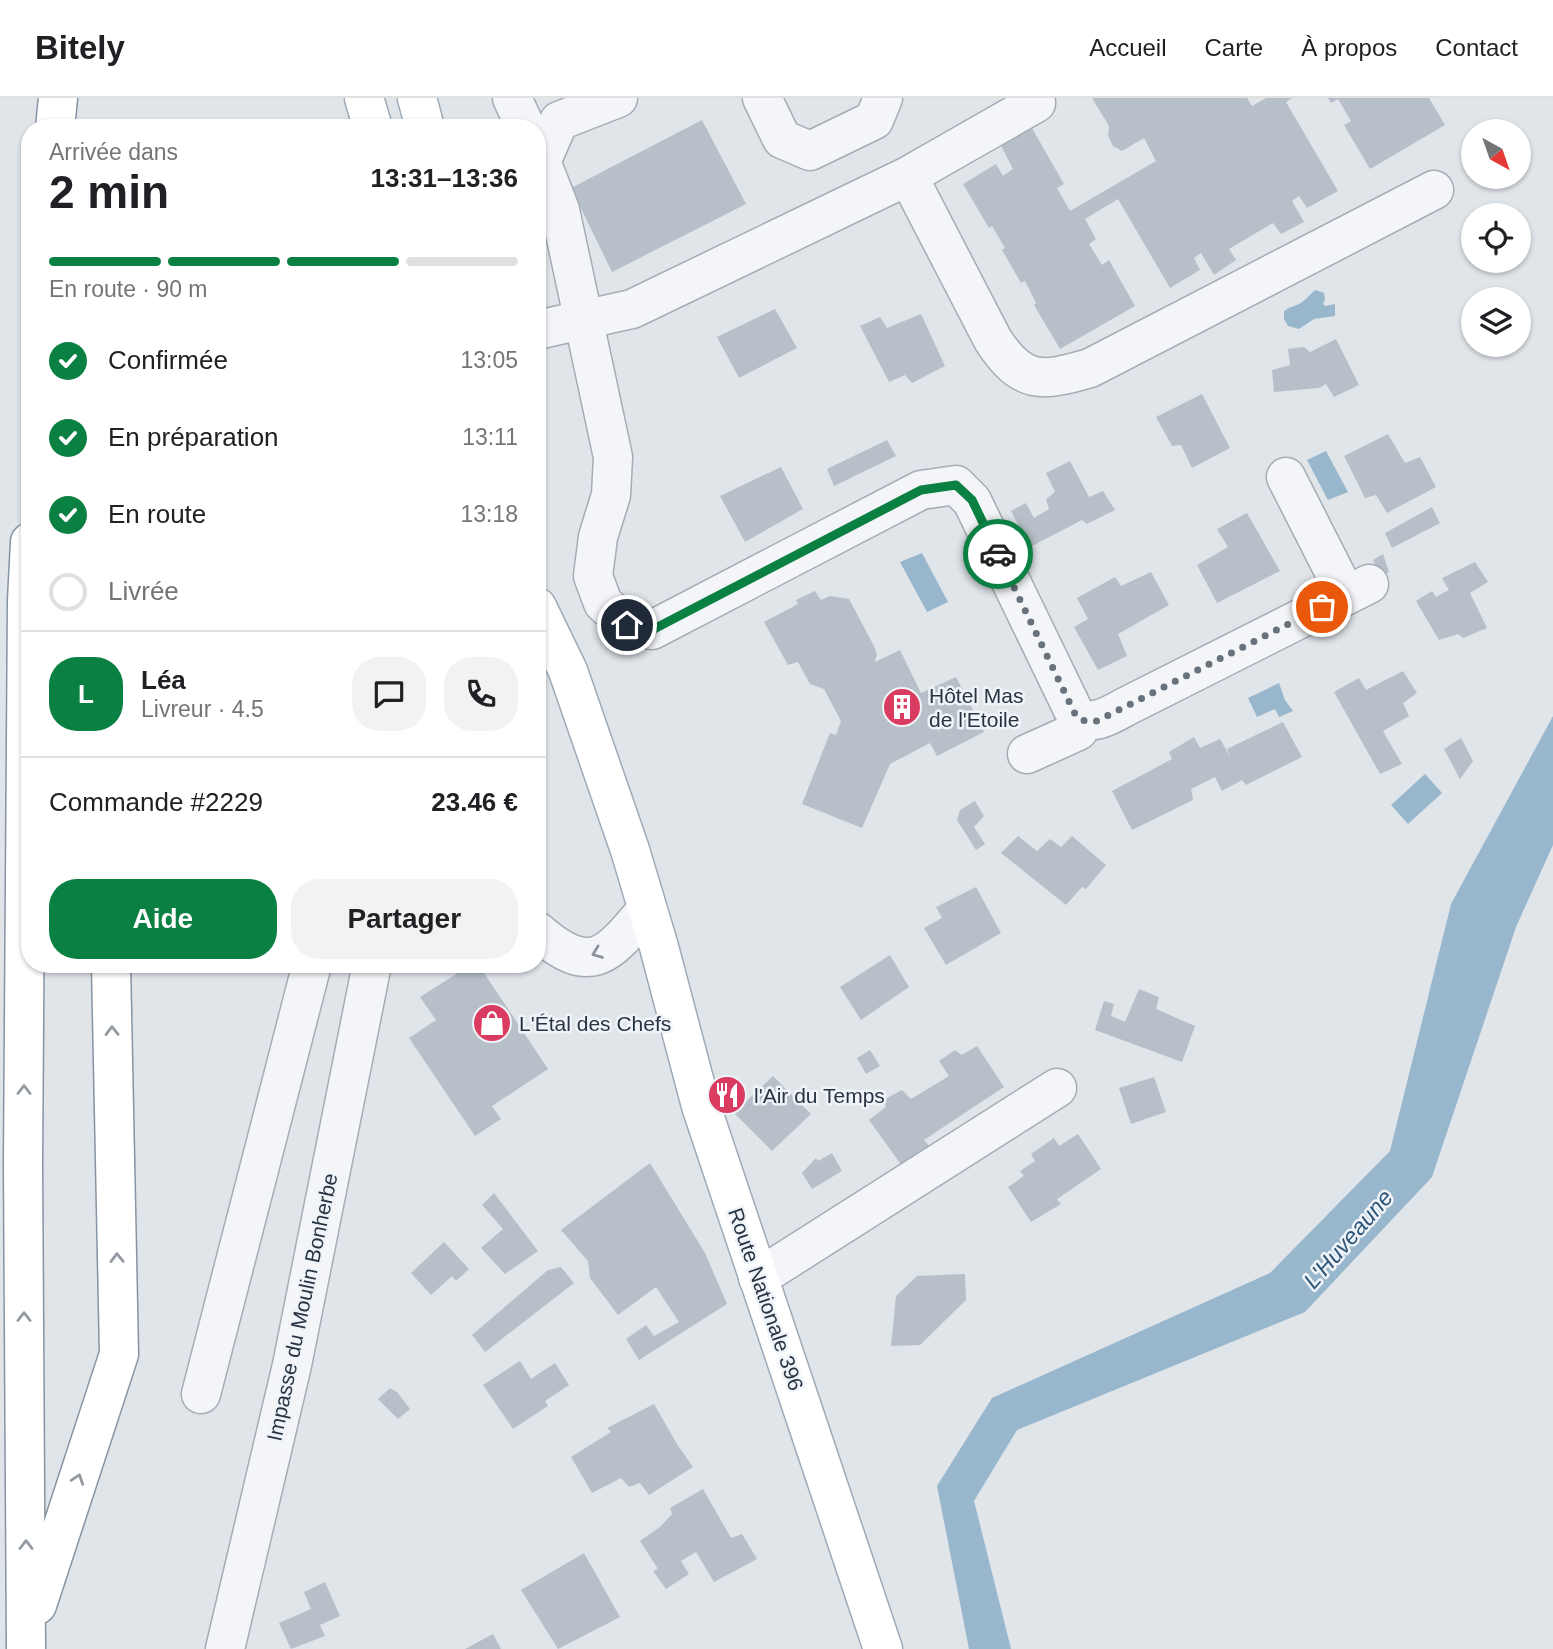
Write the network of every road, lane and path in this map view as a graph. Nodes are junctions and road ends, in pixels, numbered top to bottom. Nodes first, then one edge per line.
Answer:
1 (45, 98) edge
2 (58, 98) edge
3 (364, 98) edge
4 (416, 98) edge
5 (512, 98) edge
6 (618, 98) edge
7 (762, 98) edge
8 (883, 98) edge
9 (1035, 103) dead end
10 (44, 119) edge
11 (56, 119) edge
12 (370, 119) edge
13 (422, 119) edge
14 (522, 119) edge
15 (546, 135) edge
16 (546, 174) edge
17 (908, 176) junction
18 (1434, 190) dead end
19 (584, 320) junction
20 (546, 328) edge
21 (1286, 477) dead end
22 (546, 626) edge
23 (1085, 721) junction
24 (1027, 754) dead end
25 (647, 909) junction
26 (546, 938) edge
27 (24, 973) edge
28 (111, 973) edge
29 (310, 973) edge
30 (370, 973) edge
31 (1057, 1088) dead end
32 (758, 1278) junction
33 (201, 1394) dead end
34 (26, 1643) edge
35 (225, 1649) edge
36 (883, 1649) edge

1 - 10 main road
2 - 11 main road
3 - 12 main road
4 - 13 main road
5 - 14 street
6 - 15 street
7 - 8 street
9 - 17 street
16 - 19 street
17 - 18 street
17 - 19 street
19 - 20 street
19 - 23 street
21 - 23 street
22 - 25 main road, Route Nationale 396
23 - 24 street
25 -> 26 street
25 - 32 main road, Route Nationale 396
34 -> 27 main road
34 -> 28 main road
29 - 33 street
30 - 35 street, Impasse du Moulin Bonherbe
31 - 32 street
32 - 36 main road, Route Nationale 396

